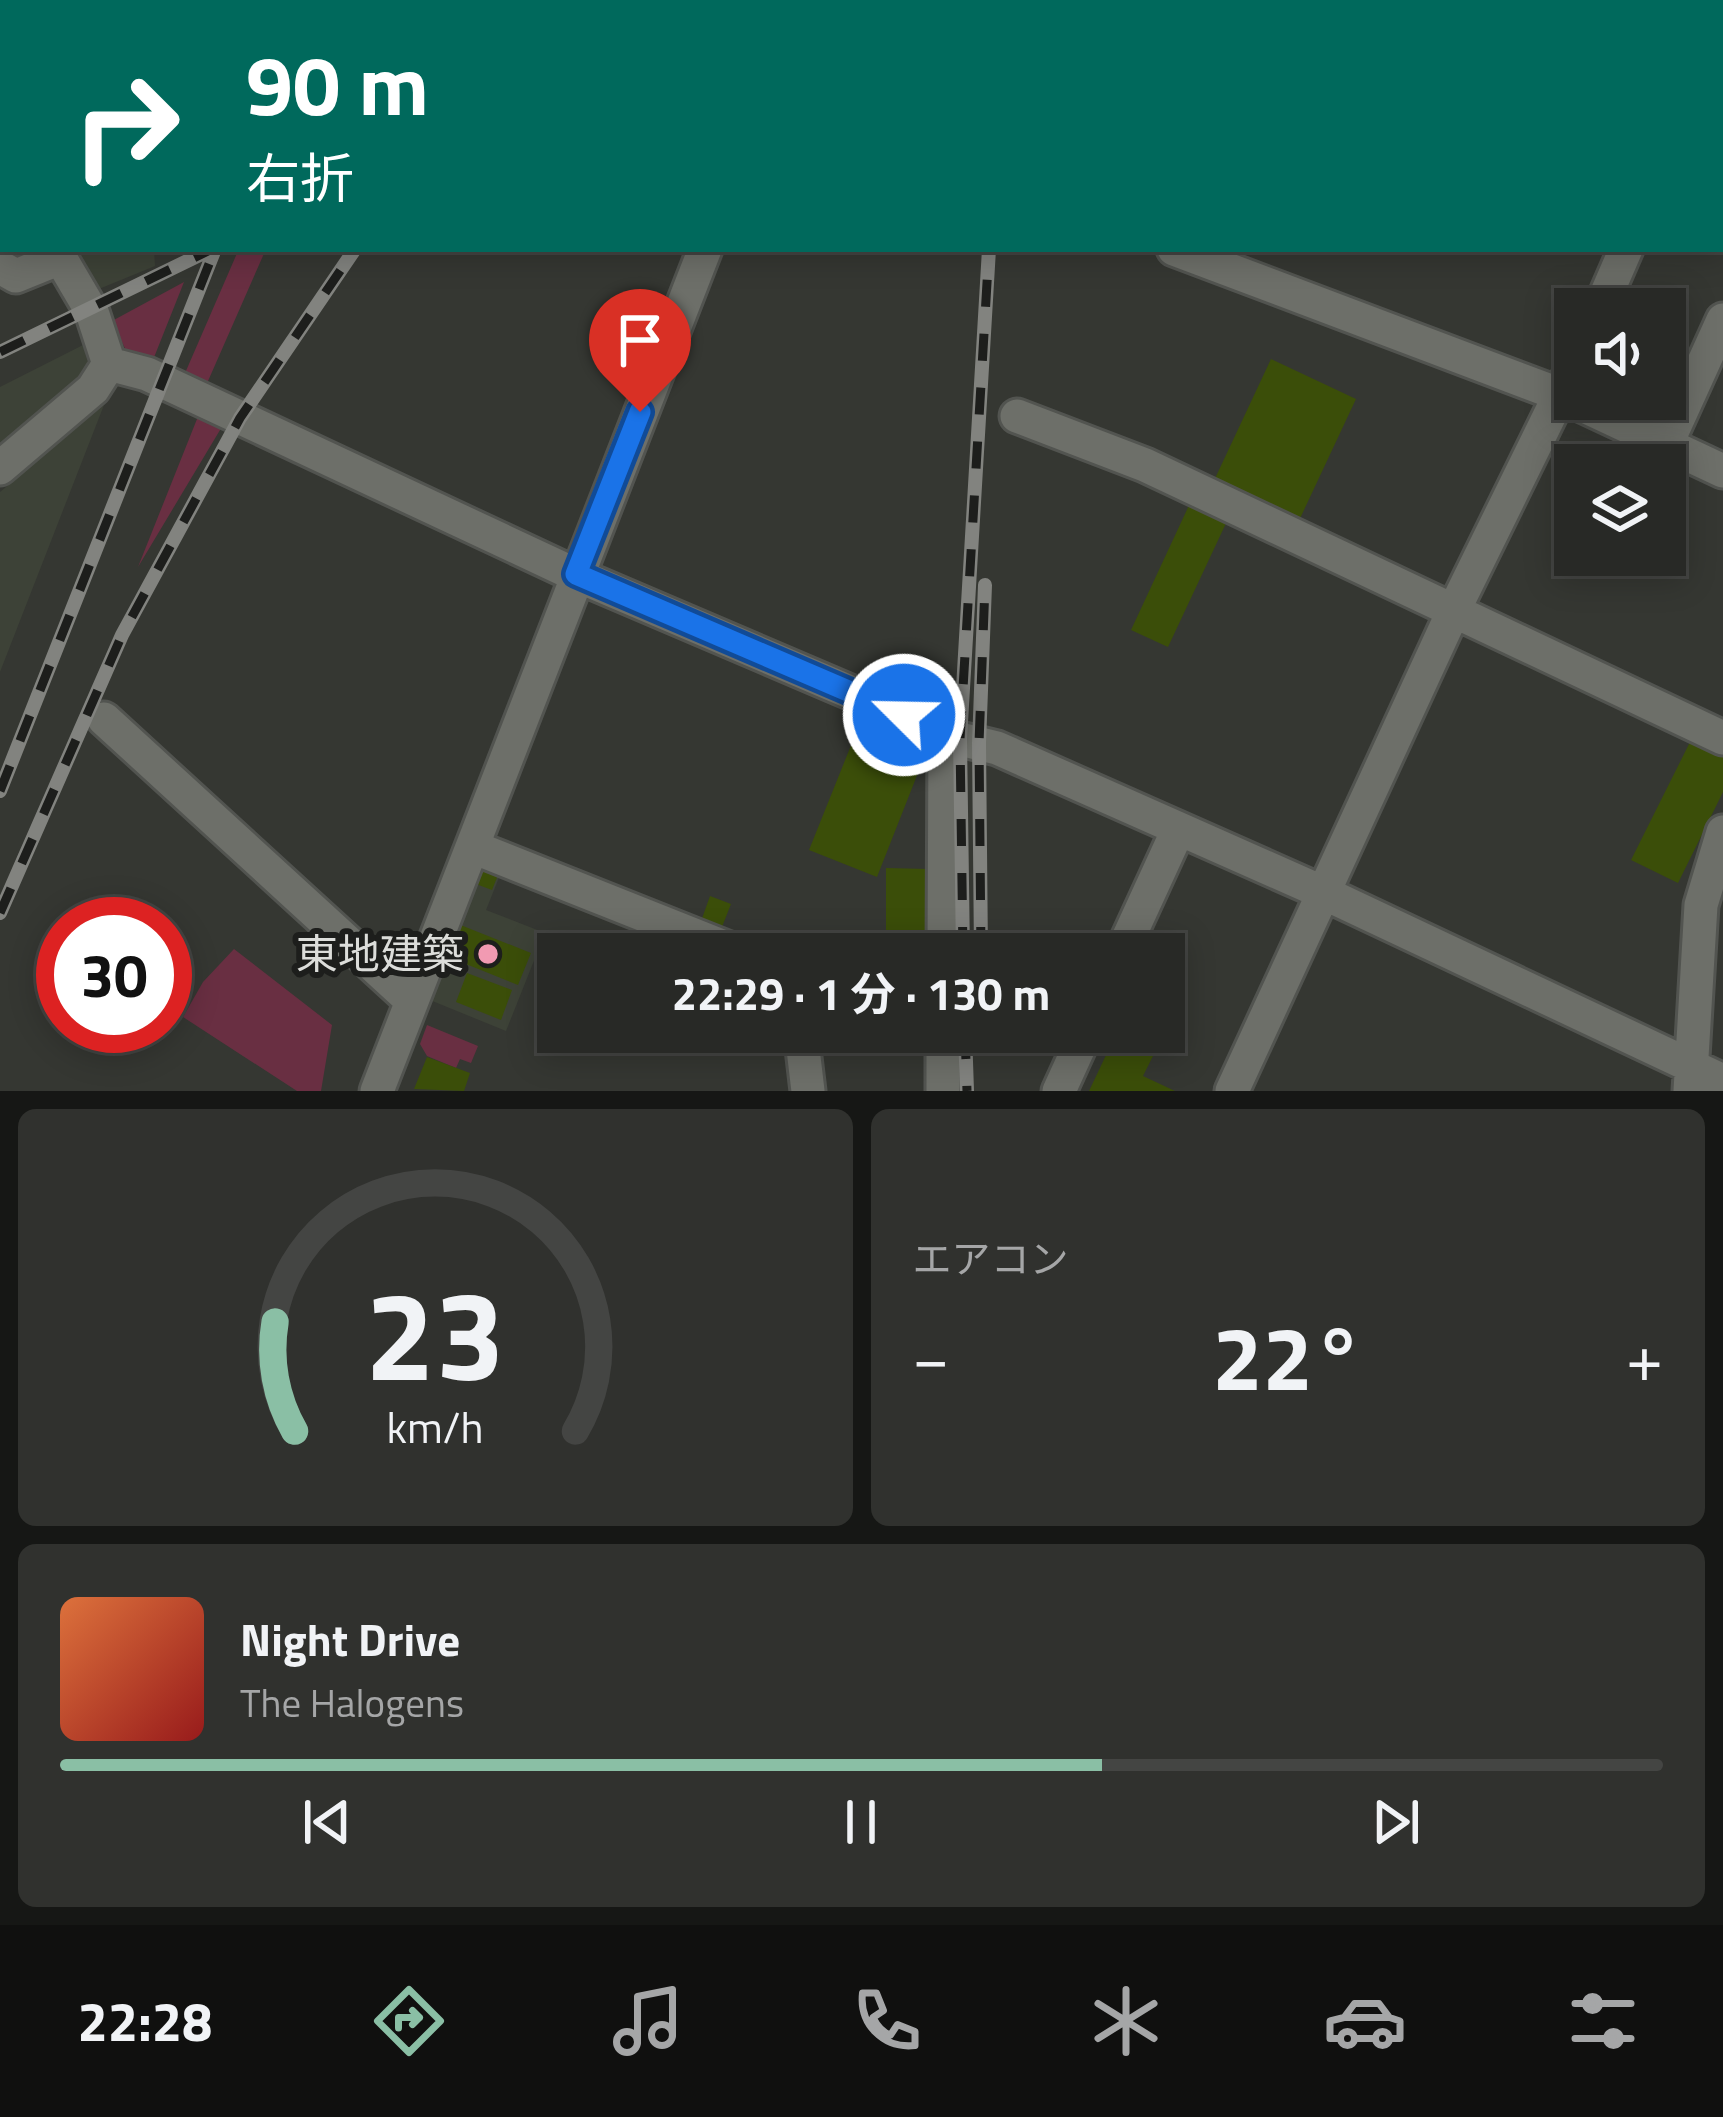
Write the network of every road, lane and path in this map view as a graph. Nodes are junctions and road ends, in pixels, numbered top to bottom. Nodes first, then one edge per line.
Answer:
1 (704, 252) edge
2 (1183, 252) edge
3 (1625, 252) edge
4 (56, 254) edge
5 (0, 267) edge
6 (1609, 288) edge
7 (1723, 320) edge
8 (109, 364) junction
9 (1554, 375) edge
10 (1554, 408) edge
11 (1017, 416) dead end
12 (1634, 420) edge
13 (1668, 441) junction
14 (0, 468) edge
15 (1723, 471) edge
16 (576, 574) junction
17 (1453, 612) junction
18 (104, 718) dead end
19 (945, 732) junction
20 (1723, 738) edge
21 (1178, 830) junction
22 (1723, 832) edge
23 (473, 847) junction
24 (1324, 892) junction
25 (689, 933) edge
26 (944, 933) edge
27 (1131, 933) edge
28 (412, 1001) junction
29 (803, 1053) edge
30 (943, 1053) edge
31 (1076, 1053) edge
32 (1702, 1080) edge
33 (377, 1091) edge
34 (808, 1091) edge
35 (943, 1091) edge
36 (1059, 1091) edge
37 (1232, 1091) edge

1 - 16 street
2 - 9 street
3 - 6 street
4 - 5 street
4 - 8 street
7 - 13 street
8 - 14 street
8 - 16 street
10 - 17 street
11 - 17 street
12 - 13 street
13 - 15 street
16 - 19 street
16 - 23 street
17 - 20 street
17 - 24 street
18 - 28 street
19 - 21 street
19 - 26 street
21 - 24 street
21 - 27 street
22 - 32 street
23 - 25 street
23 - 28 street
24 - 32 street
24 - 37 street
28 - 33 street
29 - 34 street
30 - 35 street
31 - 36 street

